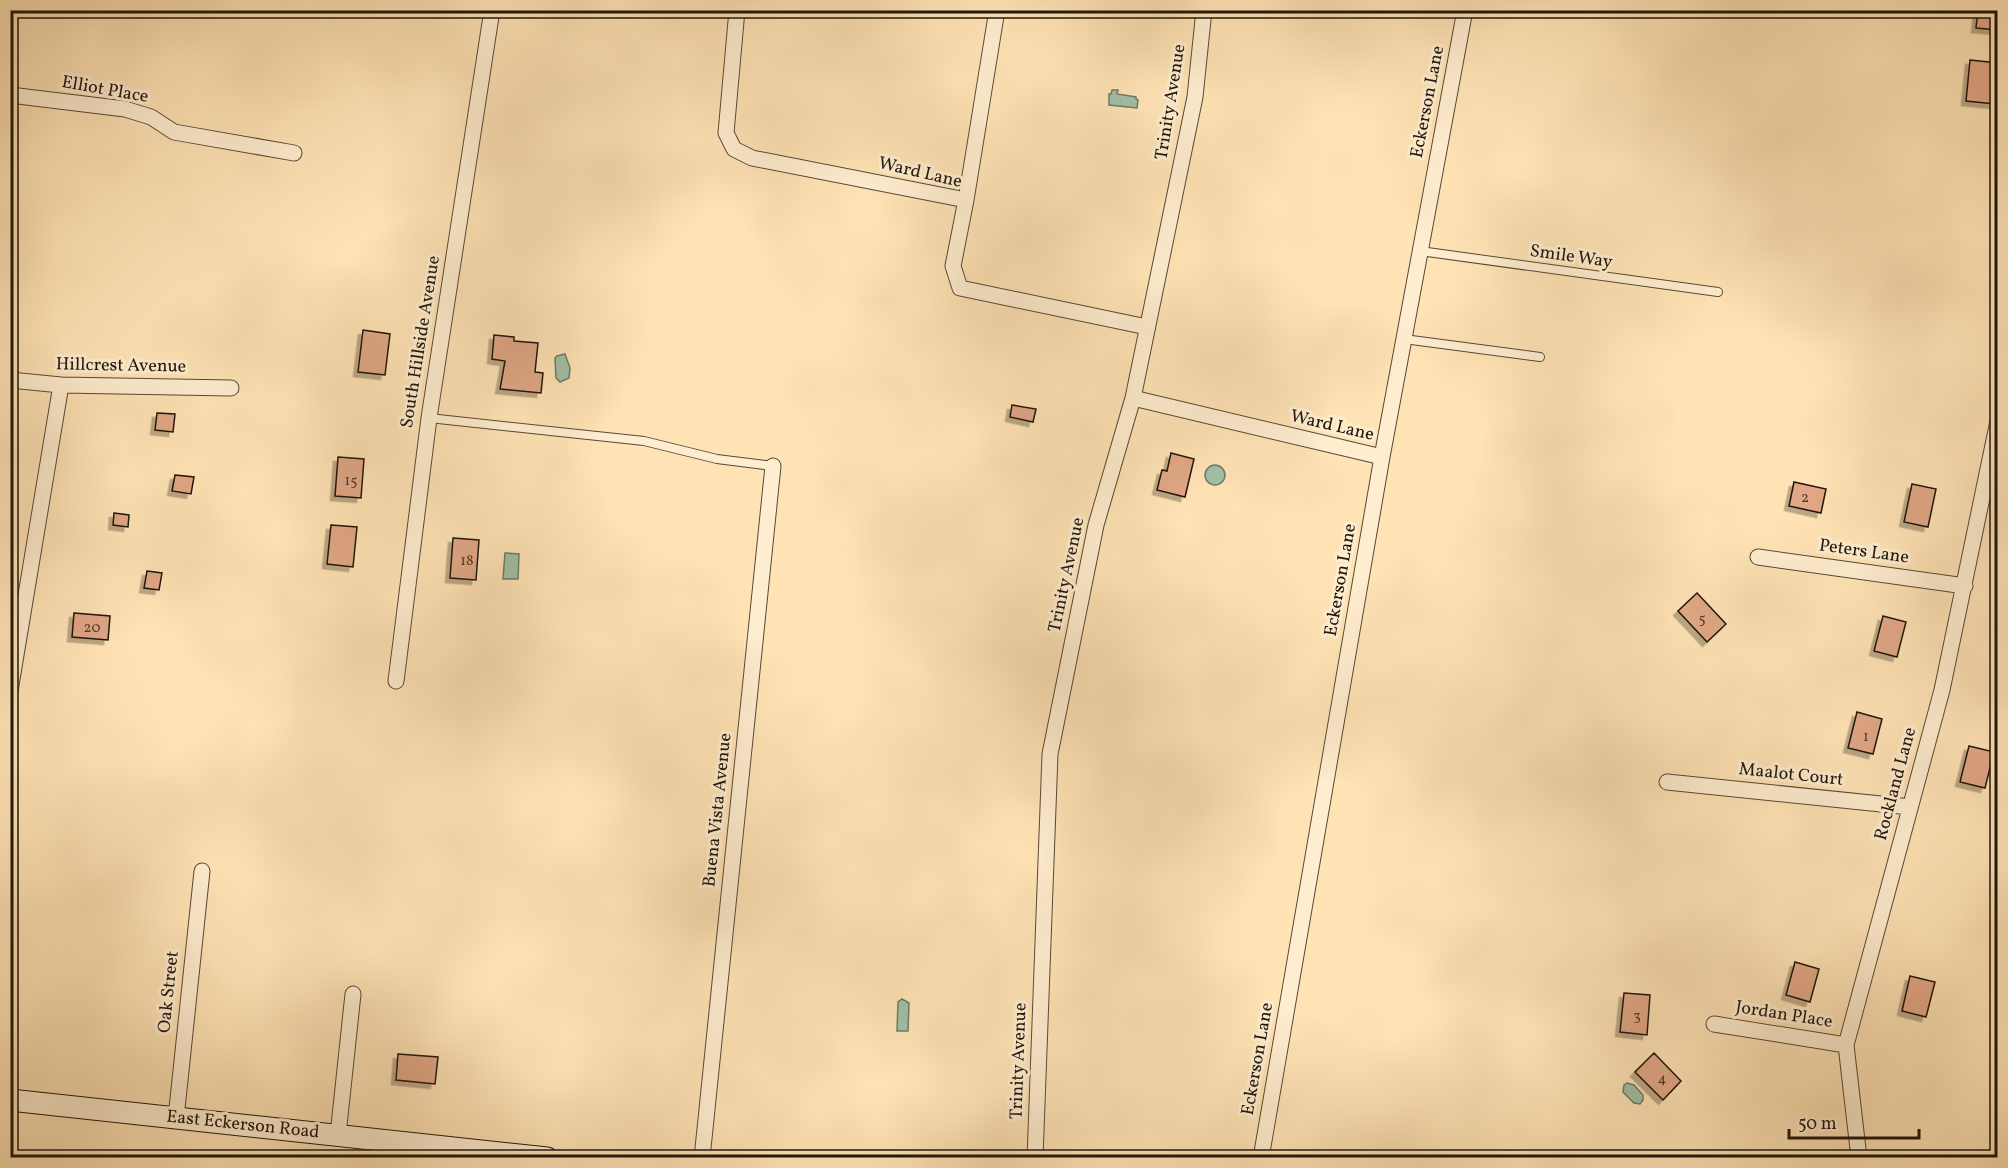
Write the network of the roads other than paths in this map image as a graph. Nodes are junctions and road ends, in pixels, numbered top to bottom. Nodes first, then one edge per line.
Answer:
1 (492, 10) edge
2 (737, 10) edge
3 (997, 10) edge
4 (1204, 10) edge
5 (1465, 10) edge
6 (10, 95) edge
7 (294, 153) dead end
8 (966, 200) junction
9 (1420, 251) junction
10 (1718, 292) dead end
11 (1147, 327) junction
12 (1404, 339) junction
13 (1540, 357) dead end
14 (10, 380) edge
15 (61, 385) junction
16 (231, 388) dead end
17 (1133, 398) junction
18 (429, 418) junction
19 (1998, 421) edge
20 (1382, 457) junction
21 (773, 466) joint
22 (1758, 557) dead end
23 (1965, 585) junction
24 (396, 681) dead end
25 (10, 691) edge
26 (1667, 782) dead end
27 (1910, 807) junction
28 (202, 871) dead end
29 (353, 994) dead end
30 (1714, 1024) dead end
31 (1846, 1046) junction
32 (10, 1100) edge
33 (176, 1118) junction
34 (338, 1135) junction
35 (547, 1158) edge
36 (702, 1158) edge
37 (1035, 1158) edge
38 (1261, 1158) edge
39 (1859, 1158) edge

1 - 18 street, South Hillside Avenue
2 - 8 street, Ward Lane
3 - 8 street
4 - 11 street, Trinity Avenue
5 - 9 street, Eckerson Lane
6 - 7 street, Elliot Place
8 - 11 street, Ward Lane
9 - 10 lane, Smile Way
9 - 12 street, Eckerson Lane
11 - 17 street, Trinity Avenue
12 - 13 lane
12 - 20 street, Eckerson Lane
14 - 15 street, Hillcrest Avenue
15 - 16 street, Hillcrest Avenue
15 - 25 street
17 - 20 street, Ward Lane
17 - 37 street, Trinity Avenue
18 - 21 lane
18 - 24 street, South Hillside Avenue
19 - 23 street, Rockland Lane
20 - 38 street, Eckerson Lane
21 - 36 street, Buena Vista Avenue
22 - 23 street, Peters Lane
23 - 27 street, Rockland Lane
26 - 27 street, Maalot Court
27 - 31 street, Rockland Lane
28 - 33 street, Oak Street
29 - 34 street
30 - 31 street, Jordan Place
31 - 39 street, Rockland Lane
32 - 33 street, East Eckerson Road
33 - 34 street, East Eckerson Road
34 - 35 street, East Eckerson Road

